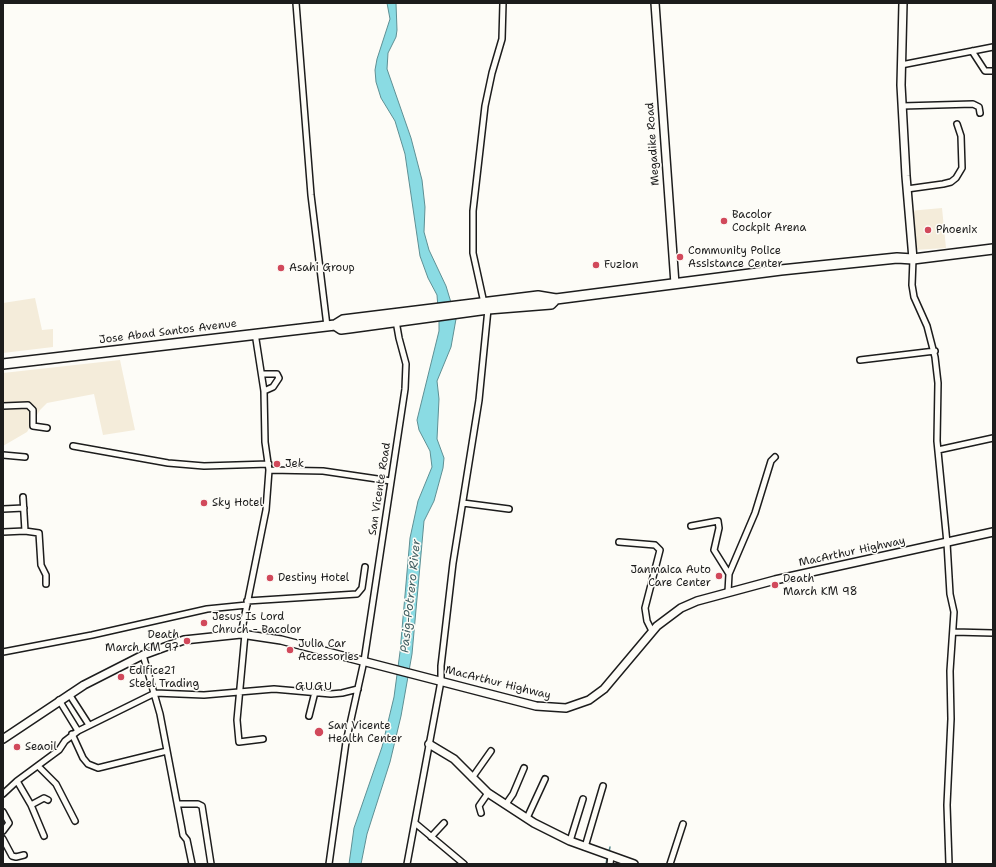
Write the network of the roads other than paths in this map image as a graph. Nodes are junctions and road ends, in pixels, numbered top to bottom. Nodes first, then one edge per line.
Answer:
1 (296, 3) edge
2 (503, 3) edge
3 (655, 3) edge
4 (902, 3) edge
5 (993, 47) edge
6 (972, 51) junction
7 (901, 65) junction
8 (993, 71) edge
9 (902, 106) junction
10 (980, 113) dead end
11 (957, 124) dead end
12 (907, 189) junction
13 (993, 244) edge
14 (993, 249) edge
15 (912, 255) junction
16 (675, 284) junction
17 (484, 306) junction
18 (399, 318) junction
19 (331, 325) junction
20 (255, 333) junction
21 (934, 351) junction
22 (860, 360) dead end
23 (3, 364) edge
24 (262, 374) junction
25 (264, 391) junction
26 (3, 406) edge
27 (47, 428) dead end
28 (993, 438) edge
29 (73, 446) dead end
30 (938, 450) junction
31 (3, 455) edge
32 (25, 457) dead end
33 (775, 457) dead end
34 (269, 467) junction
35 (391, 481) junction
36 (23, 497) dead end
37 (463, 503) junction
38 (24, 508) junction
39 (3, 509) edge
40 (509, 509) dead end
41 (691, 526) dead end
42 (25, 531) junction
43 (3, 532) edge
44 (993, 532) edge
45 (619, 542) dead end
46 (947, 542) junction
47 (365, 567) dead end
48 (729, 574) junction
49 (46, 584) dead end
50 (728, 592) junction
51 (247, 603) junction
52 (652, 631) junction
53 (954, 632) junction
54 (993, 633) edge
55 (243, 634) junction
56 (3, 652) edge
57 (143, 655) junction
58 (365, 661) junction
59 (440, 680) junction
60 (358, 689) junction
61 (238, 691) junction
62 (315, 692) junction
63 (155, 693) junction
64 (69, 694) junction
65 (59, 700) junction
66 (309, 716) dead end
67 (89, 726) junction
68 (78, 731) junction
69 (72, 734) junction
70 (3, 739) edge
71 (263, 739) dead end
72 (429, 744) junction
73 (167, 751) junction
74 (491, 751) dead end
75 (38, 766) junction
76 (524, 768) dead end
77 (472, 778) junction
78 (545, 779) dead end
79 (17, 781) junction
80 (603, 786) dead end
81 (488, 793) junction
82 (3, 794) edge
83 (583, 799) dead end
84 (48, 800) dead end
85 (178, 804) junction
86 (506, 804) junction
87 (31, 805) junction
88 (3, 812) edge
89 (481, 813) dead end
90 (527, 818) junction
91 (75, 821) dead end
92 (415, 823) junction
93 (444, 823) dead end
94 (683, 824) dead end
95 (3, 830) edge
96 (44, 836) dead end
97 (431, 837) junction
98 (3, 839) edge
99 (570, 841) junction
100 (585, 847) junction
101 (24, 855) dead end
102 (611, 856) junction
103 (192, 864) edge
104 (211, 864) edge
105 (329, 864) edge
106 (407, 864) edge
107 (464, 864) edge
108 (610, 864) edge
109 (634, 864) edge
110 (670, 864) edge
111 (949, 864) edge

1 - 19 street
2 - 17 street
3 - 16 main road, Megadike Road
4 - 7 main road
5 - 6 street
6 - 7 street
6 - 8 street
7 - 9 main road
9 - 10 street
9 - 12 main road
11 - 12 street
12 - 15 main road
13 - 15 highway, Jose Abad Santos Avenue
14 - 15 highway, Jose Abad Santos Avenue
15 - 16 highway, Jose Abad Santos Avenue
15 - 21 street
16 - 17 highway, Jose Abad Santos Avenue
17 - 18 highway, Jose Abad Santos Avenue
17 - 37 street
18 - 19 highway, Jose Abad Santos Avenue
18 - 35 street, San Vicente Road
19 - 20 highway, Jose Abad Santos Avenue
20 - 23 highway, Jose Abad Santos Avenue
20 - 24 street
21 - 22 street
21 - 30 street
24 - 25 street
24 - 25 street
25 - 34 street
26 - 27 street
28 - 30 street
29 - 34 street
30 - 46 street
31 - 32 street
33 - 48 street
34 - 35 street
34 - 51 street
35 - 58 street, San Vicente Road
36 - 38 street
37 - 40 street
37 - 59 street
38 - 39 street
38 - 42 street
41 - 48 street
42 - 43 street
42 - 49 street
44 - 46 main road, MacArthur Highway
45 - 52 street
46 - 50 main road, MacArthur Highway
46 - 53 street
47 - 51 street
48 - 50 street
50 - 52 main road, MacArthur Highway
51 - 55 street
51 - 56 street
52 - 59 main road, MacArthur Highway
53 - 54 street
53 - 111 street
55 - 57 main road, MacArthur Highway
55 - 58 main road, MacArthur Highway
55 - 61 street
57 - 63 street
57 - 64 main road, MacArthur Highway
58 - 59 main road, MacArthur Highway
58 - 60 street, San Vicente Road
59 - 72 street
60 - 62 street
60 - 105 street, San Vicente Road
61 - 62 street
61 - 63 street
61 - 71 street
62 - 66 street
63 - 67 street
63 - 73 street
64 - 65 main road, MacArthur Highway
64 - 67 street
65 - 68 street
65 - 70 main road, MacArthur Highway
67 - 68 street
68 - 69 street
69 - 73 street
69 - 75 street
72 - 77 main road
72 - 92 street
73 - 85 street
74 - 77 street
75 - 79 street
75 - 91 street
76 - 86 street
77 - 81 main road
78 - 90 street
79 - 82 street
79 - 87 street
80 - 100 street
81 - 86 main road
81 - 89 street
83 - 99 street
84 - 87 street
85 - 103 street
85 - 104 street
86 - 90 main road
87 - 96 street
88 - 95 street
90 - 99 main road
92 - 97 street
92 - 106 street
93 - 97 street
94 - 110 street
97 - 107 street
98 - 101 street
99 - 100 main road
100 - 102 main road
102 - 108 street
102 - 109 main road

